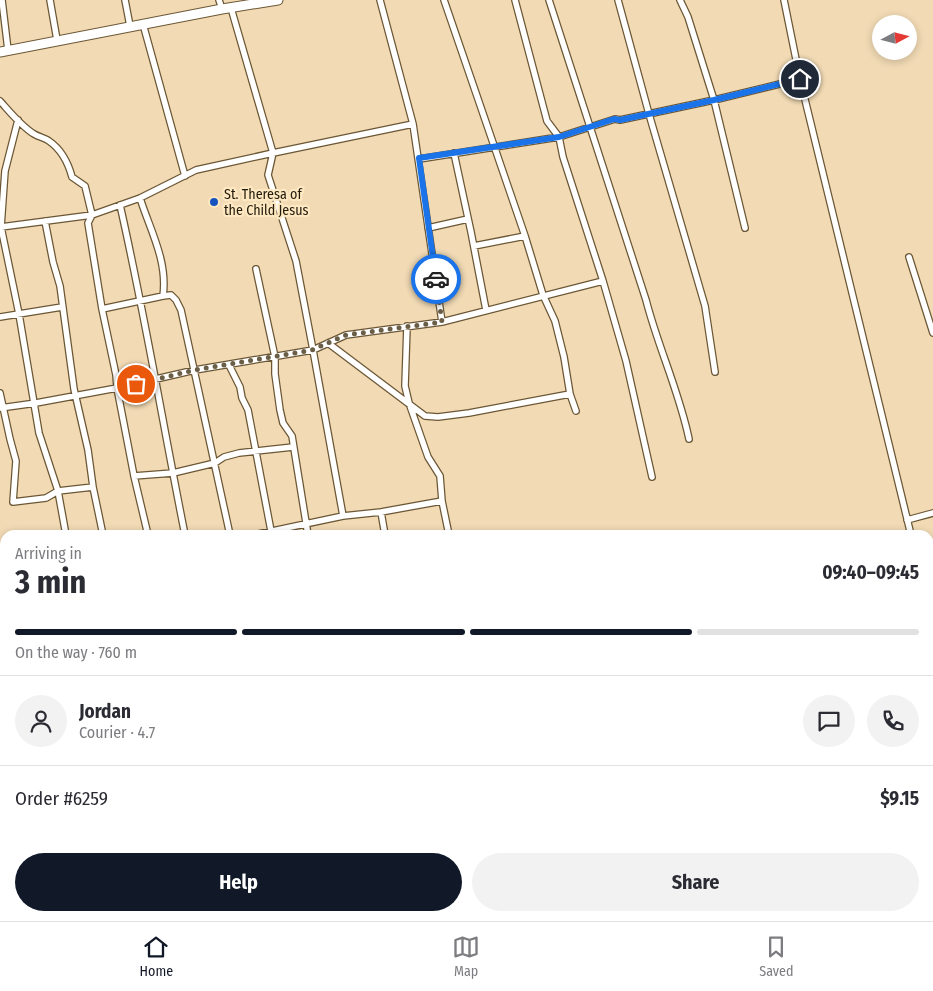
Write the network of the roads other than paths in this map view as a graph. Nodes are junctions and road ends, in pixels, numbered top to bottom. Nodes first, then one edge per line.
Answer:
1 (2, 0) edge
2 (50, 0) edge
3 (125, 0) edge
4 (278, 0) edge
5 (380, 0) edge
6 (444, 0) edge
7 (515, 0) edge
8 (549, 0) edge
9 (618, 0) edge
10 (680, 0) edge
11 (784, 0) edge
12 (265, 1) edge
13 (224, 5) edge
14 (143, 24) junction
15 (130, 26) junction
16 (57, 40) junction
17 (4, 51) edge
18 (800, 79) junction
19 (0, 100) edge
20 (714, 100) junction
21 (648, 114) junction
22 (18, 120) junction
23 (413, 124) junction
24 (590, 126) junction
25 (559, 137) junction
26 (493, 147) junction
27 (273, 152) junction
28 (454, 153) junction
29 (419, 158) junction
30 (185, 176) junction
31 (140, 198) junction
32 (120, 205) junction
33 (92, 215) junction
34 (468, 219) junction
35 (45, 221) junction
36 (1, 227) edge
37 (428, 228) junction
38 (745, 228) dead end
39 (525, 236) junction
40 (474, 246) junction
41 (909, 257) dead end
42 (256, 269) dead end
43 (603, 281) junction
44 (543, 295) junction
45 (163, 296) junction
46 (141, 300) junction
47 (62, 307) junction
48 (102, 309) junction
49 (486, 310) junction
50 (19, 314) junction
51 (0, 317) edge
52 (442, 322) junction
53 (407, 326) junction
54 (933, 333) edge
55 (328, 343) junction
56 (312, 350) junction
57 (275, 357) junction
58 (228, 365) junction
59 (195, 370) junction
60 (715, 372) dead end
61 (154, 380) junction
62 (117, 388) junction
63 (0, 393) edge
64 (76, 394) junction
65 (570, 394) junction
66 (36, 403) junction
67 (409, 403) junction
68 (2, 408) edge
69 (576, 411) dead end
70 (689, 439) dead end
71 (293, 447) junction
72 (255, 451) junction
73 (215, 463) junction
74 (173, 473) junction
75 (134, 476) junction
76 (652, 477) dead end
77 (93, 487) junction
78 (58, 491) junction
79 (442, 501) junction
80 (380, 512) junction
81 (933, 513) edge
82 (343, 516) junction
83 (907, 520) junction
84 (305, 523) junction
85 (65, 530) edge
86 (102, 530) edge
87 (147, 530) edge
88 (184, 530) edge
89 (229, 530) edge
90 (271, 530) edge
91 (275, 530) edge
92 (307, 530) edge
93 (384, 530) edge
94 (448, 530) edge
95 (910, 530) edge

1 - 17 street
2 - 16 street
3 - 15 street
4 - 12 main road
5 - 23 street
6 - 26 street
7 - 25 street
8 - 24 street
9 - 21 street
10 - 20 street
11 - 18 street
12 - 13 main road
13 - 14 main road
13 - 27 street
14 - 15 main road
14 - 30 street
15 - 16 main road
16 - 17 main road
18 - 20 street
18 - 83 street
19 - 22 street
20 - 21 street
20 - 38 street
21 - 24 street
21 - 60 street
22 - 33 street
22 - 36 street
23 - 27 street
23 - 29 street
24 - 25 street
24 - 70 street
25 - 26 street
25 - 43 street
26 - 28 street
26 - 39 street
27 - 30 street
27 - 56 street
28 - 29 street
28 - 34 street
29 - 37 street
30 - 31 street
31 - 32 street
31 - 45 street
32 - 33 street
32 - 46 street
33 - 35 street
33 - 48 street
34 - 37 street
34 - 40 street
35 - 36 street
35 - 47 street
36 - 50 street
37 - 52 street
39 - 40 street
39 - 44 street
40 - 49 street
41 - 54 street
42 - 57 street
43 - 44 street
43 - 76 street
44 - 49 street
44 - 65 street
45 - 46 street
45 - 59 street
46 - 48 street
46 - 61 street
47 - 50 street
47 - 64 street
48 - 62 street
49 - 52 street
50 - 51 street
50 - 66 street
52 - 53 street
53 - 55 street
53 - 67 street
55 - 56 street
55 - 67 street
56 - 57 street
56 - 82 street
57 - 58 street
57 - 71 street
58 - 59 street
58 - 72 street
59 - 61 street
59 - 73 street
61 - 62 street
61 - 74 street
62 - 64 street
62 - 75 street
63 - 68 street
64 - 66 street
64 - 77 street
65 - 67 street
65 - 69 street
66 - 68 street
66 - 78 street
67 - 79 street
68 - 78 street
71 - 72 street
71 - 84 street
72 - 73 street
72 - 90 street
73 - 74 street
73 - 89 street
74 - 75 street
74 - 88 street
75 - 87 street
77 - 78 street
77 - 86 street
78 - 85 street
79 - 80 street
79 - 94 street
80 - 82 street
80 - 93 street
81 - 83 street
82 - 84 street
83 - 95 street
84 - 91 street
84 - 92 street

